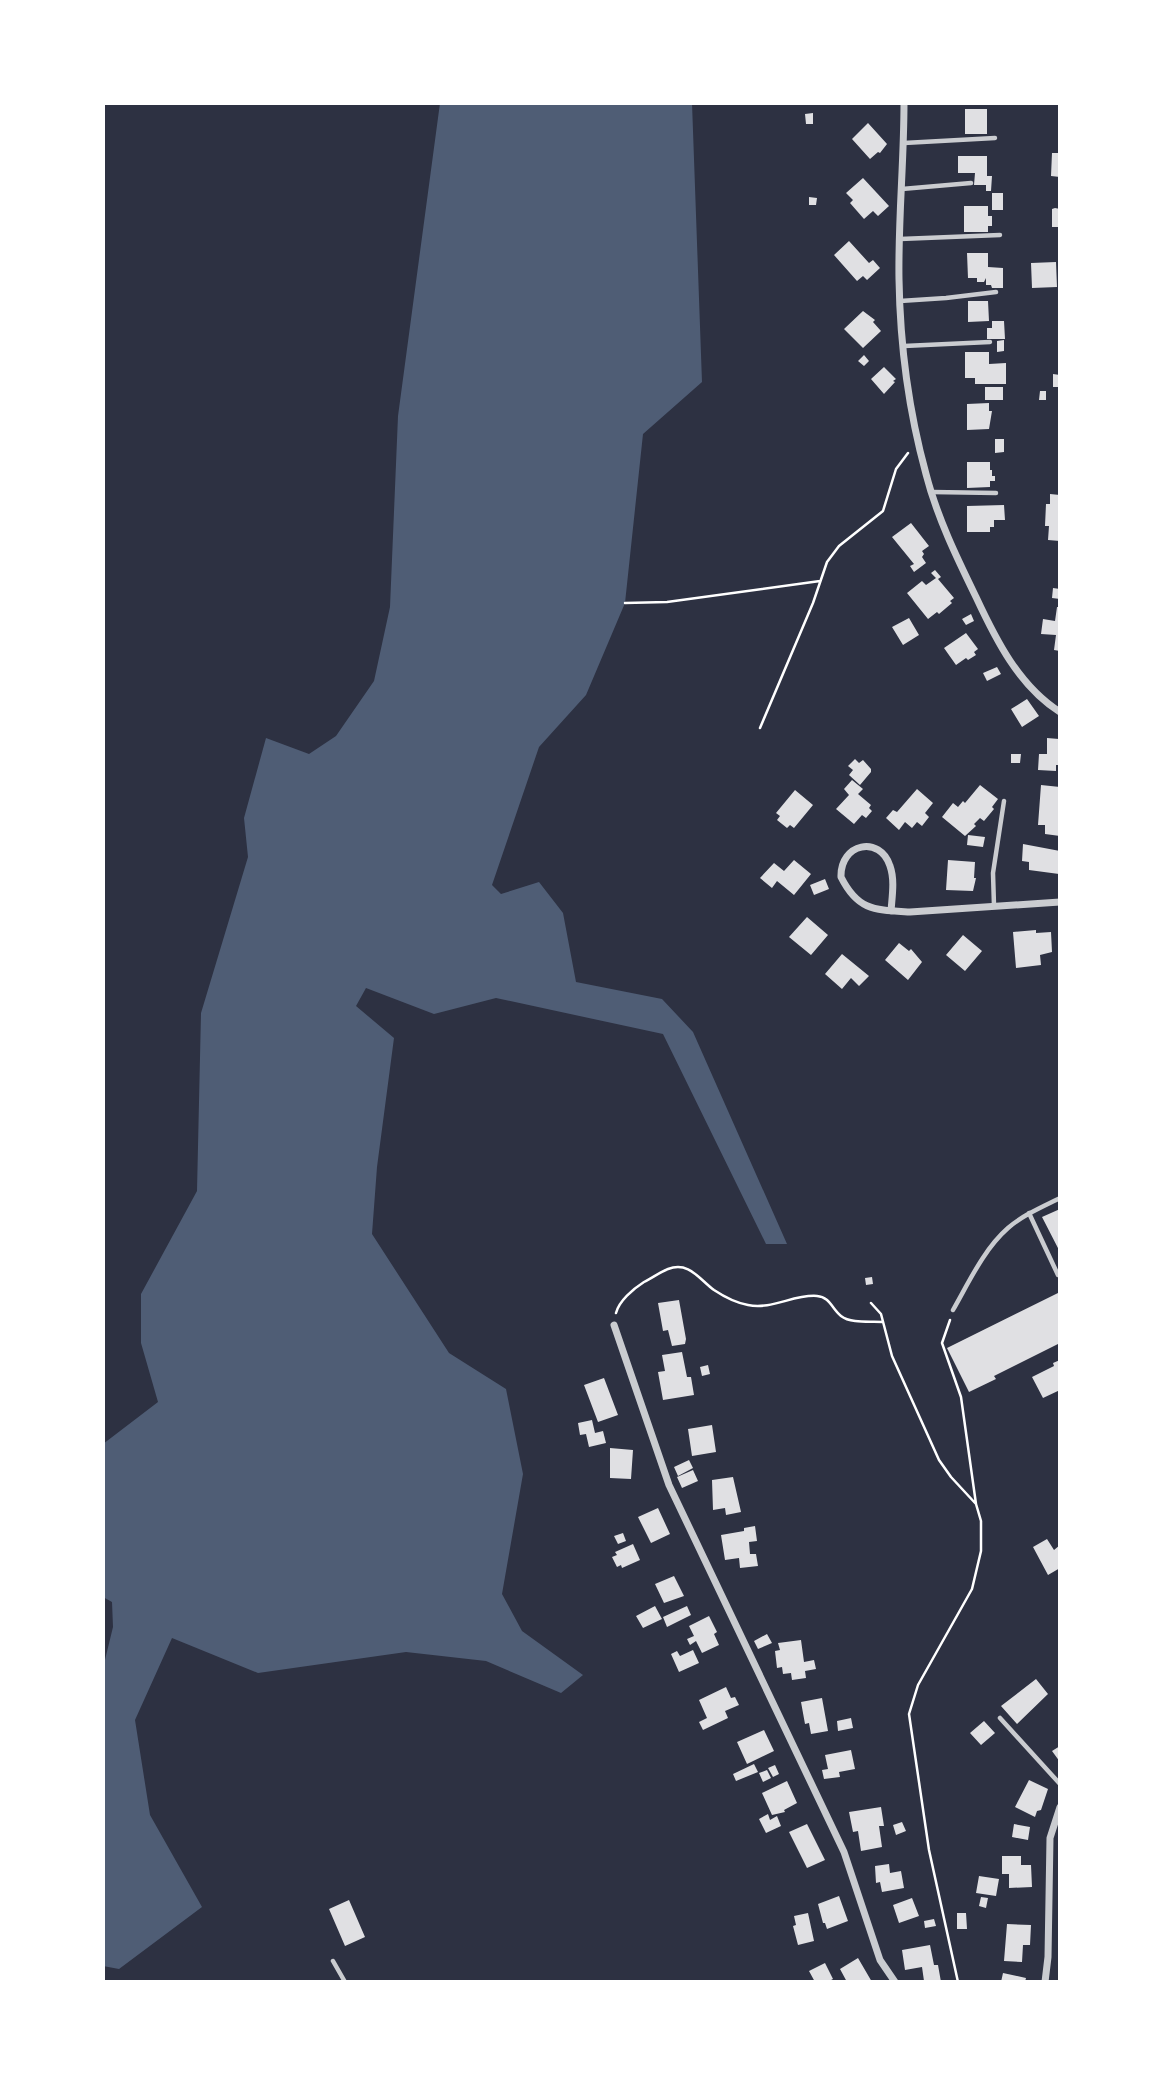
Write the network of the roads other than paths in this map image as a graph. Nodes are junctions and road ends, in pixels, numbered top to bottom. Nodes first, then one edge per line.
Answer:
1 (904, 103) edge
2 (995, 138) dead end
3 (904, 143) junction
4 (971, 183) dead end
5 (902, 189) junction
6 (1000, 235) dead end
7 (900, 239) junction
8 (996, 292) dead end
9 (900, 301) junction
10 (990, 342) dead end
11 (904, 346) junction
12 (932, 492) junction
13 (996, 492) dead end
14 (1060, 712) edge
15 (1004, 801) dead end
16 (1060, 902) edge
17 (994, 906) junction
18 (891, 911) junction
19 (1060, 1198) edge
20 (1029, 1213) junction
21 (1058, 1275) edge
22 (953, 1310) road end
23 (614, 1325) road end
24 (1000, 1718) dead end
25 (1060, 1784) edge
26 (1060, 1807) edge
27 (333, 1961) dead end
28 (345, 1982) edge
29 (895, 1982) edge
30 (1045, 1982) edge

1 - 3 street
2 - 3 lane
3 - 5 street
4 - 5 lane
5 - 7 street
6 - 7 lane
7 - 9 street
8 - 9 lane
9 - 11 street
10 - 11 lane
11 - 12 street
12 - 13 lane
12 - 14 street
15 - 17 lane
16 - 17 street
17 - 18 street
18 - 18 street
19 - 20 lane
20 - 21 lane
20 - 22 lane
23 - 29 street
24 - 25 lane
26 - 30 street
27 - 28 lane

